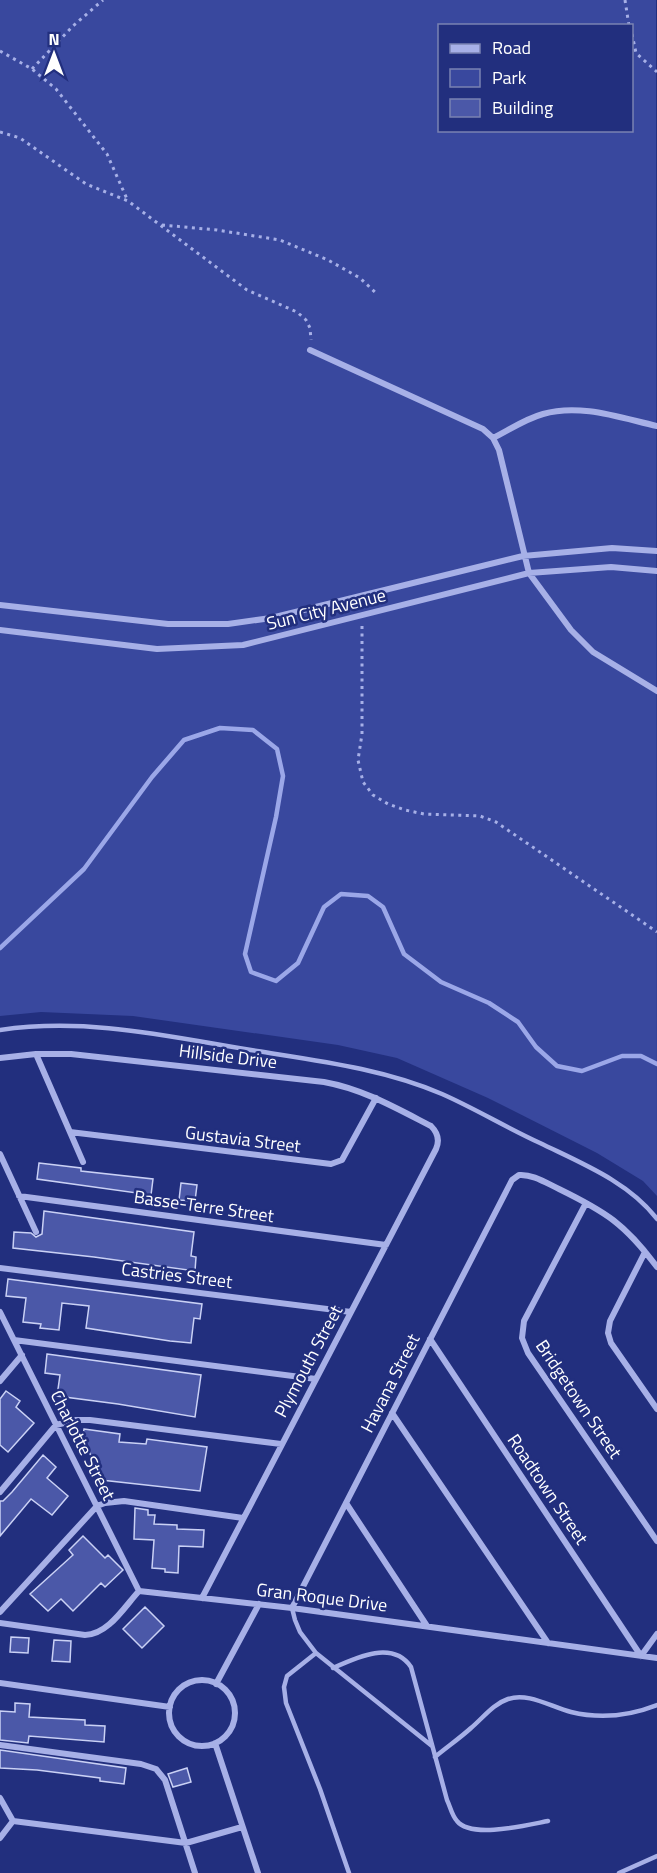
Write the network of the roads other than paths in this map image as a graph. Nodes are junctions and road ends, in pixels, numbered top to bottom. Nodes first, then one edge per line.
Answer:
1 (310, 350) road end
2 (657, 426) edge
3 (493, 438) junction
4 (657, 551) edge
5 (524, 556) junction
6 (657, 571) edge
7 (529, 573) junction
8 (0, 605) edge
9 (0, 630) edge
10 (657, 691) edge
11 (0, 1030) edge
12 (36, 1054) junction
13 (0, 1058) edge
14 (376, 1098) junction
15 (70, 1132) junction
16 (438, 1137) joint
17 (0, 1154) edge
18 (83, 1162) dead end
19 (19, 1196) junction
20 (586, 1203) junction
21 (657, 1219) edge
22 (36, 1232) dead end
23 (386, 1245) junction
24 (645, 1252) junction
25 (657, 1267) edge
26 (0, 1268) edge
27 (0, 1312) edge
28 (351, 1312) junction
29 (430, 1338) junction
30 (14, 1340) junction
31 (21, 1356) junction
32 (316, 1379) junction
33 (0, 1381) edge
34 (657, 1409) edge
35 (392, 1413) junction
36 (56, 1425) junction
37 (282, 1444) junction
38 (0, 1492) edge
39 (346, 1503) junction
40 (97, 1506) junction
41 (243, 1518) junction
42 (657, 1541) edge
43 (139, 1591) junction
44 (202, 1598) junction
45 (259, 1604) junction
46 (292, 1608) junction
47 (0, 1612) edge
48 (0, 1623) edge
49 (427, 1626) junction
50 (657, 1634) edge
51 (548, 1643) junction
52 (316, 1653) junction
53 (640, 1656) junction
54 (657, 1658) edge
55 (333, 1668) junction
56 (0, 1683) edge
57 (216, 1684) junction
58 (657, 1705) edge
59 (170, 1707) junction
60 (215, 1743) junction
61 (0, 1745) edge
62 (432, 1746) junction
63 (435, 1757) junction
64 (0, 1798) edge
65 (13, 1821) junction
66 (548, 1821) dead end
67 (242, 1827) junction
68 (0, 1838) edge
69 (186, 1843) junction
70 (657, 1856) edge
71 (195, 1873) edge
72 (258, 1873) edge
73 (349, 1873) edge
74 (619, 1873) edge

1 - 3 street
2 - 3 street
3 - 5 street
4 - 5 street, Sun City Avenue
5 - 7 street
5 - 8 street, Sun City Avenue
6 - 7 street, Sun City Avenue
7 - 9 street, Sun City Avenue
7 - 10 street
11 - 21 lane
12 - 13 street, Hillside Drive
12 - 14 street, Hillside Drive
12 - 15 street
14 - 15 street, Gustavia Street
14 - 16 street, Hillside Drive
15 - 18 street
16 - 23 street, Plymouth Street
17 - 19 street
19 - 22 street
19 - 23 street, Basse-Terre Street
20 - 24 street
20 - 29 street, Havana Street
20 - 42 street, Bridgetown Street
23 - 28 street, Plymouth Street
24 - 25 street
24 - 34 street
26 - 28 street, Castries Street
27 - 30 street, Charlotte Street
28 - 32 street, Plymouth Street
29 - 35 street, Havana Street
29 - 53 street, Roadtown Street
30 - 31 street, Charlotte Street
30 - 32 street
31 - 33 street
31 - 36 street, Charlotte Street
32 - 37 street, Plymouth Street
35 - 39 street, Havana Street
35 - 51 street
36 - 37 street
36 - 38 street
36 - 40 street, Charlotte Street
37 - 41 street, Plymouth Street
39 - 46 street, Havana Street
39 - 49 street
40 - 41 street
40 - 43 street, Charlotte Street
40 - 47 street
41 - 44 street, Plymouth Street
43 - 44 street, Gran Roque Drive
43 - 48 street
44 - 45 street, Gran Roque Drive
45 - 46 street, Gran Roque Drive
45 - 57 street
46 - 49 street, Gran Roque Drive
46 - 52 lane
49 - 51 street, Gran Roque Drive
50 - 53 street
51 - 53 street, Gran Roque Drive
52 - 55 lane
52 - 73 lane
53 - 54 street, Gran Roque Drive
55 - 62 lane
55 - 62 lane
56 - 59 street
57 - 59 street
57 - 60 street
58 - 63 lane
59 - 60 street
60 - 67 street
61 - 69 street
62 - 63 lane
63 - 66 lane
64 - 65 street
65 - 68 street
65 - 69 street
67 - 69 street
67 - 72 street
69 - 71 street
70 - 74 lane

